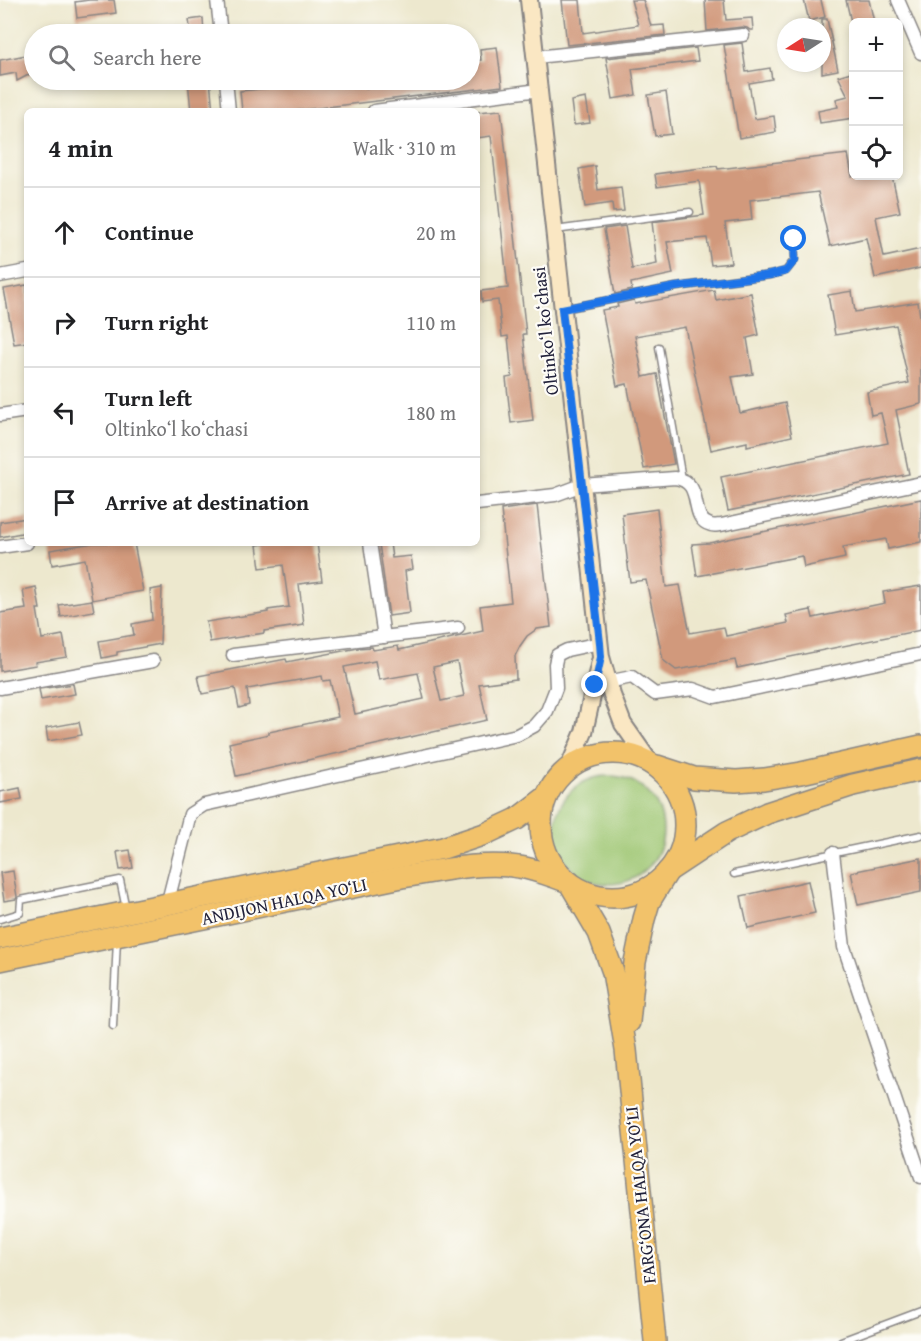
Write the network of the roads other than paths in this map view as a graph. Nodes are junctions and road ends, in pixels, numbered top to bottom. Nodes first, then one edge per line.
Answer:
1 (218, 0) edge
2 (529, 0) edge
3 (898, 0) edge
4 (220, 24) edge
5 (743, 35) dead end
6 (921, 53) edge
7 (536, 57) junction
8 (227, 90) edge
9 (539, 90) junction
10 (229, 108) edge
11 (398, 108) edge
12 (690, 212) dead end
13 (554, 231) junction
14 (794, 239) dead end
15 (24, 272) edge
16 (0, 276) edge
17 (562, 309) junction
18 (659, 347) dead end
19 (24, 411) edge
20 (0, 415) edge
21 (682, 479) junction
22 (921, 483) edge
23 (582, 485) junction
24 (480, 504) edge
25 (24, 544) edge
26 (370, 546) edge
27 (0, 548) edge
28 (458, 628) dead end
29 (384, 637) junction
30 (600, 650) junction
31 (921, 654) edge
32 (233, 655) dead end
33 (153, 661) dead end
34 (602, 683) junction
35 (0, 688) edge
36 (921, 746) edge
37 (651, 764) junction
38 (569, 767) junction
39 (921, 770) edge
40 (546, 797) junction
41 (921, 835) edge
42 (833, 853) junction
43 (668, 871) junction
44 (734, 874) dead end
45 (569, 882) junction
46 (167, 905) junction
47 (127, 913) junction
48 (0, 919) edge
49 (117, 936) junction
50 (0, 938) edge
51 (0, 960) edge
52 (113, 1026) dead end
53 (626, 1050) junction
54 (921, 1177) edge
55 (921, 1311) edge
56 (655, 1341) edge
57 (841, 1341) edge

1 - 4 street
2 - 7 main road, Oltinkoʻl koʻchasi
3 - 6 street
5 - 7 street
7 - 9 main road, Oltinkoʻl koʻchasi
8 - 10 street
9 - 11 street
9 - 13 main road, Oltinkoʻl koʻchasi
12 - 13 lane
13 - 17 main road, Oltinkoʻl koʻchasi
14 - 17 lane
15 - 16 street
17 - 23 main road, Oltinkoʻl koʻchasi
18 - 21 lane
19 - 20 street
21 - 22 street
21 - 23 street
23 - 24 street
23 - 30 main road, Oltinkoʻl koʻchasi
25 - 27 street
26 - 29 street
28 - 29 street
29 - 32 street
30 - 34 main road, Oltinkoʻl koʻchasi
30 - 46 street
31 - 34 street
33 - 35 street
34 - 37 main road, Oltinkoʻl koʻchasi
34 - 38 main road, Oltinkoʻl koʻchasi
36 - 37 highway
37 - 38 highway
37 - 43 highway
38 - 40 highway
39 - 43 highway
40 - 45 highway
40 - 46 highway, ANDIJON HALQA YO‘LI
41 - 42 lane
42 - 44 lane
42 - 54 street
43 - 45 highway
43 - 53 highway, FARG‘ONA HALQA YO‘LI
45 - 49 highway, ANDIJON HALQA YO‘LI
45 - 53 highway, FARG‘ONA HALQA YO‘LI
46 - 47 highway, ANDIJON HALQA YO‘LI
47 - 48 lane
47 - 50 highway, ANDIJON HALQA YO‘LI
49 - 51 highway, ANDIJON HALQA YO‘LI
49 - 52 lane
53 - 56 highway, FARG‘ONA HALQA YO‘LI
55 - 57 lane

